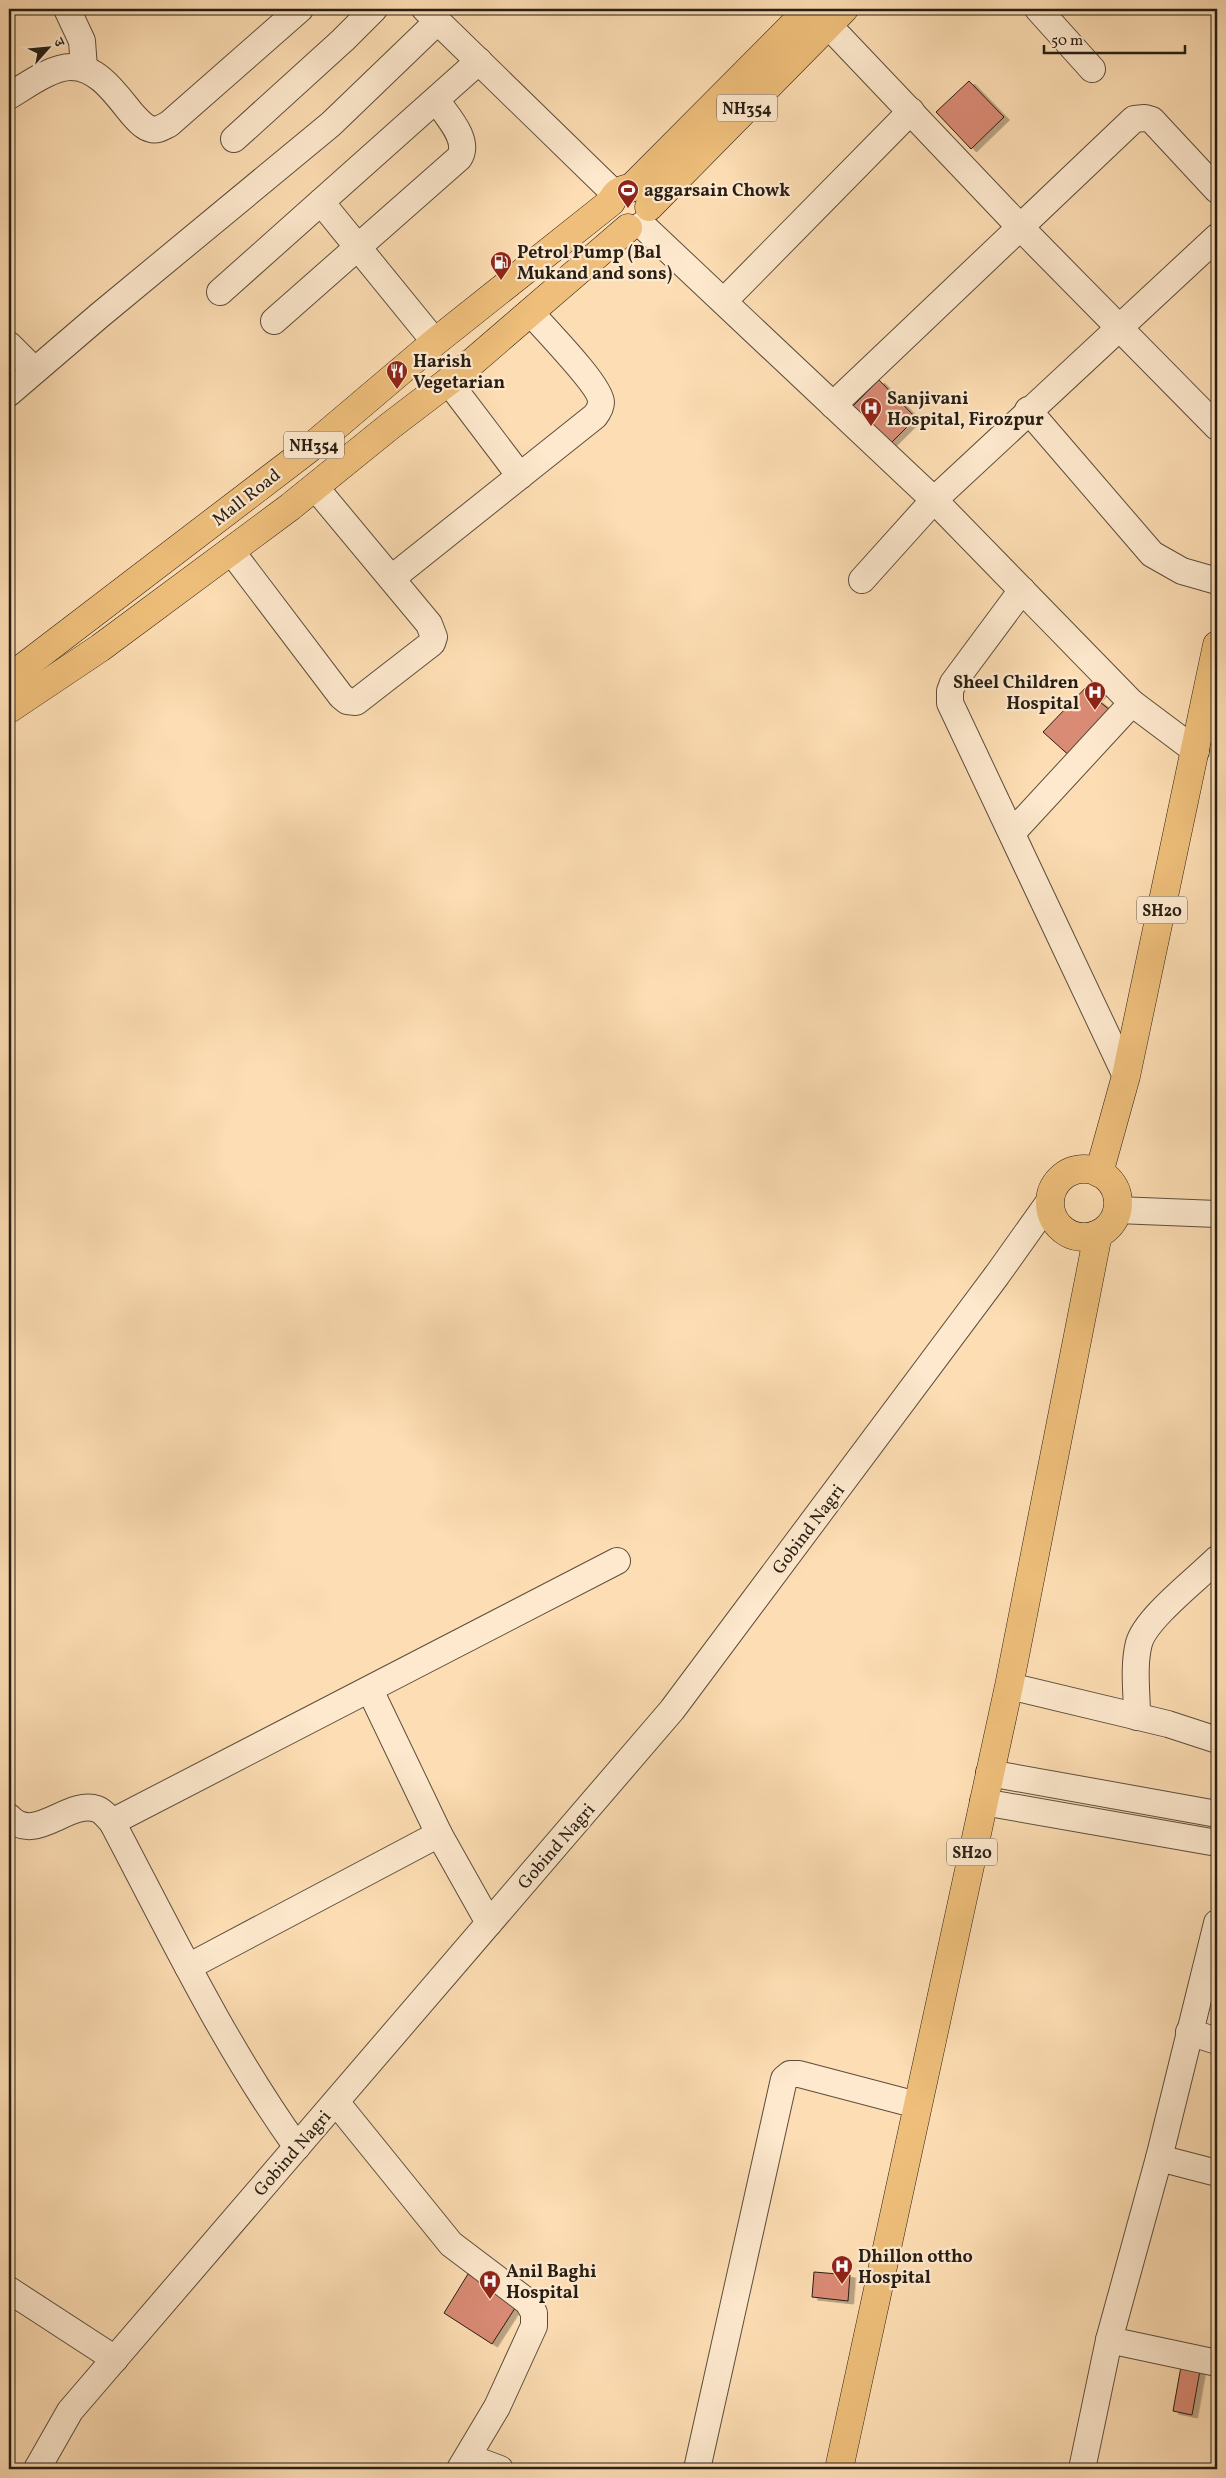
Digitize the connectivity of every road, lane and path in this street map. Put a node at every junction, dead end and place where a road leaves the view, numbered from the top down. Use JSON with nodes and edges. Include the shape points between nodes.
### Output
{"nodes":[{"id":1,"x":67,"y":9,"type":"edge"},
{"id":2,"x":300,"y":9,"type":"edge"},
{"id":3,"x":374,"y":9,"type":"edge"},
{"id":4,"x":1038,"y":9,"type":"edge"},
{"id":5,"x":827,"y":14,"type":"edge"},
{"id":6,"x":431,"y":15,"type":"edge"},
{"id":7,"x":479,"y":61,"type":"junction"},
{"id":8,"x":84,"y":68,"type":"junction"},
{"id":9,"x":1092,"y":69,"type":"dead end"},
{"id":10,"x":9,"y":96,"type":"edge"},
{"id":11,"x":436,"y":100,"type":"junction"},
{"id":12,"x":911,"y":111,"type":"junction"},
{"id":13,"x":234,"y":139,"type":"dead end"},
{"id":14,"x":1217,"y":190,"type":"edge"},
{"id":15,"x":321,"y":202,"type":"junction"},
{"id":16,"x":629,"y":207,"type":"junction"},
{"id":17,"x":1021,"y":228,"type":"junction"},
{"id":18,"x":1217,"y":237,"type":"edge"},
{"id":19,"x":358,"y":248,"type":"junction"},
{"id":20,"x":220,"y":292,"type":"dead end"},
{"id":21,"x":724,"y":301,"type":"junction"},
{"id":22,"x":530,"y":312,"type":"junction"},
{"id":23,"x":274,"y":321,"type":"dead end"},
{"id":24,"x":1119,"y":327,"type":"junction"},
{"id":25,"x":435,"y":342,"type":"junction"},
{"id":26,"x":9,"y":345,"type":"edge"},
{"id":27,"x":34,"y":370,"type":"junction"},
{"id":28,"x":448,"y":382,"type":"junction"},
{"id":29,"x":9,"y":393,"type":"edge"},
{"id":30,"x":833,"y":405,"type":"junction"},
{"id":31,"x":1028,"y":410,"type":"junction"},
{"id":32,"x":1217,"y":427,"type":"edge"},
{"id":33,"x":520,"y":476,"type":"junction"},
{"id":34,"x":315,"y":487,"type":"junction"},
{"id":35,"x":934,"y":500,"type":"junction"},
{"id":36,"x":231,"y":551,"type":"junction"},
{"id":37,"x":392,"y":578,"type":"junction"},
{"id":38,"x":862,"y":580,"type":"dead end"},
{"id":39,"x":1217,"y":581,"type":"edge"},
{"id":40,"x":1022,"y":590,"type":"junction"},
{"id":41,"x":1217,"y":645,"type":"edge"},
{"id":42,"x":9,"y":678,"type":"edge"},
{"id":43,"x":1132,"y":704,"type":"junction"},
{"id":44,"x":9,"y":708,"type":"edge"},
{"id":45,"x":1196,"y":751,"type":"junction"},
{"id":46,"x":1012,"y":833,"type":"junction"},
{"id":47,"x":1126,"y":1076,"type":"junction"},
{"id":48,"x":1099,"y":1173,"type":"junction"},
{"id":49,"x":1049,"y":1202,"type":"junction"},
{"id":50,"x":1117,"y":1210,"type":"junction"},
{"id":51,"x":1217,"y":1214,"type":"edge"},
{"id":52,"x":1098,"y":1234,"type":"junction"},
{"id":53,"x":1217,"y":1559,"type":"edge"},
{"id":54,"x":617,"y":1561,"type":"dead end"},
{"id":55,"x":1009,"y":1686,"type":"junction"},
{"id":56,"x":370,"y":1690,"type":"junction"},
{"id":57,"x":1137,"y":1717,"type":"junction"},
{"id":58,"x":1217,"y":1740,"type":"edge"},
{"id":59,"x":989,"y":1773,"type":"junction"},
{"id":60,"x":983,"y":1802,"type":"junction"},
{"id":61,"x":1217,"y":1814,"type":"edge"},
{"id":62,"x":9,"y":1818,"type":"edge"},
{"id":63,"x":112,"y":1822,"type":"junction"},
{"id":64,"x":439,"y":1834,"type":"junction"},
{"id":65,"x":1217,"y":1843,"type":"edge"},
{"id":66,"x":489,"y":1923,"type":"junction"},
{"id":67,"x":1217,"y":1923,"type":"edge"},
{"id":68,"x":188,"y":1967,"type":"junction"},
{"id":69,"x":1190,"y":2032,"type":"junction"},
{"id":70,"x":1217,"y":2041,"type":"edge"},
{"id":71,"x":336,"y":2102,"type":"junction"},
{"id":72,"x":917,"y":2105,"type":"junction"},
{"id":73,"x":297,"y":2147,"type":"junction"},
{"id":74,"x":1160,"y":2158,"type":"junction"},
{"id":75,"x":1217,"y":2173,"type":"edge"},
{"id":76,"x":9,"y":2290,"type":"edge"},
{"id":77,"x":1109,"y":2340,"type":"junction"},
{"id":78,"x":115,"y":2359,"type":"junction"},
{"id":79,"x":1217,"y":2363,"type":"edge"},
{"id":80,"x":464,"y":2463,"type":"edge"},
{"id":81,"x":37,"y":2469,"type":"edge"},
{"id":82,"x":500,"y":2469,"type":"edge"},
{"id":83,"x":697,"y":2469,"type":"edge"},
{"id":84,"x":839,"y":2469,"type":"edge"},
{"id":85,"x":1082,"y":2469,"type":"edge"}],
"edges":[{"from":1,"to":8,"type":"street","via":[[82,41]]},
{"from":2,"to":8,"type":"street","via":[[160,129],[152,130],[143,125],[96,74]]},
{"from":3,"to":13,"type":"street"},
{"from":4,"to":9,"type":"street"},
{"from":5,"to":12,"type":"street"},
{"from":5,"to":16,"type":"main road","number":"NH354"},
{"from":6,"to":7,"type":"street"},
{"from":6,"to":27,"type":"street","via":[[331,124]]},
{"from":7,"to":11,"type":"street"},
{"from":7,"to":16,"type":"street"},
{"from":8,"to":10,"type":"street","via":[[69,67],[53,72]]},
{"from":11,"to":15,"type":"street"},
{"from":11,"to":19,"type":"street","via":[[460,135],[463,153]]},
{"from":12,"to":17,"type":"street"},
{"from":12,"to":21,"type":"street"},
{"from":14,"to":17,"type":"street","via":[[1152,120],[1139,117]]},
{"from":15,"to":19,"type":"street"},
{"from":15,"to":20,"type":"street"},
{"from":16,"to":21,"type":"street"},
{"from":16,"to":22,"type":"main road"},
{"from":16,"to":25,"type":"main road","name":"Mall Road","number":"NH354"},
{"from":17,"to":24,"type":"street"},
{"from":17,"to":30,"type":"street"},
{"from":18,"to":24,"type":"street"},
{"from":19,"to":23,"type":"street"},
{"from":19,"to":25,"type":"street"},
{"from":21,"to":30,"type":"street"},
{"from":22,"to":28,"type":"main road"},
{"from":22,"to":33,"type":"street","via":[[592,383],[602,401],[595,416]]},
{"from":24,"to":31,"type":"street"},
{"from":24,"to":32,"type":"street"},
{"from":25,"to":42,"type":"main road","name":"Mall Road","number":"NH354","via":[[310,448]]},
{"from":26,"to":27,"type":"street"},
{"from":27,"to":29,"type":"street"},
{"from":28,"to":33,"type":"street"},
{"from":28,"to":34,"type":"main road"},
{"from":30,"to":35,"type":"street"},
{"from":31,"to":35,"type":"street"},
{"from":31,"to":39,"type":"street","via":[[1152,554],[1182,571]]},
{"from":33,"to":37,"type":"street"},
{"from":34,"to":36,"type":"main road"},
{"from":34,"to":37,"type":"street"},
{"from":35,"to":38,"type":"street"},
{"from":35,"to":40,"type":"street"},
{"from":36,"to":37,"type":"street","via":[[341,696],[353,702],[432,643],[434,637],[429,624]]},
{"from":36,"to":44,"type":"main road","via":[[100,648]]},
{"from":40,"to":43,"type":"street"},
{"from":40,"to":46,"type":"street","via":[[950,691],[950,703]]},
{"from":41,"to":45,"type":"main road","number":"SH20"},
{"from":43,"to":45,"type":"street"},
{"from":43,"to":46,"type":"street"},
{"from":45,"to":47,"type":"main road","number":"SH20"},
{"from":46,"to":47,"type":"street"},
{"from":47,"to":48,"type":"main road","number":"SH20"},
{"from":48,"to":49,"type":"main road","via":[[1083,1169],[1067,1173],[1058,1181]]},
{"from":48,"to":50,"type":"main road","via":[[1114,1188],[1118,1198]]},
{"from":49,"to":52,"type":"main road","via":[[1054,1219],[1065,1232],[1087,1238]]},
{"from":49,"to":66,"type":"street","name":"Gobind Nagri","via":[[998,1275],[672,1710]]},
{"from":50,"to":51,"type":"street"},
{"from":50,"to":52,"type":"main road","via":[[1108,1228]]},
{"from":52,"to":55,"type":"main road","number":"SH20"},
{"from":53,"to":57,"type":"street","via":[[1147,1627],[1139,1642]]},
{"from":54,"to":56,"type":"street"},
{"from":55,"to":57,"type":"street"},
{"from":55,"to":59,"type":"main road","number":"SH20"},
{"from":56,"to":63,"type":"street"},
{"from":56,"to":64,"type":"street"},
{"from":57,"to":58,"type":"street"},
{"from":59,"to":60,"type":"main road","number":"SH20"},
{"from":59,"to":61,"type":"street"},
{"from":60,"to":65,"type":"street"},
{"from":60,"to":72,"type":"main road","number":"SH20"},
{"from":62,"to":63,"type":"street","via":[[29,1826],[48,1823],[84,1806],[99,1809]]},
{"from":63,"to":68,"type":"street"},
{"from":64,"to":66,"type":"street"},
{"from":64,"to":68,"type":"street"},
{"from":66,"to":71,"type":"street","name":"Gobind Nagri"},
{"from":67,"to":69,"type":"street"},
{"from":68,"to":73,"type":"street","via":[[228,2042]]},
{"from":69,"to":70,"type":"street"},
{"from":69,"to":74,"type":"street"},
{"from":71,"to":73,"type":"street","name":"Gobind Nagri"},
{"from":71,"to":80,"type":"street","via":[[451,2244],[528,2302],[534,2313],[534,2326],[514,2374]]},
{"from":72,"to":83,"type":"street","via":[[799,2074],[790,2074],[784,2079]]},
{"from":72,"to":84,"type":"main road","number":"SH20"},
{"from":73,"to":78,"type":"street","name":"Gobind Nagri"},
{"from":74,"to":75,"type":"street"},
{"from":74,"to":77,"type":"street"},
{"from":76,"to":78,"type":"street"},
{"from":77,"to":79,"type":"street"},
{"from":77,"to":85,"type":"street"},
{"from":78,"to":81,"type":"street","name":"Gobind Nagri","via":[[70,2411]]},
{"from":80,"to":82,"type":"street"}]}
